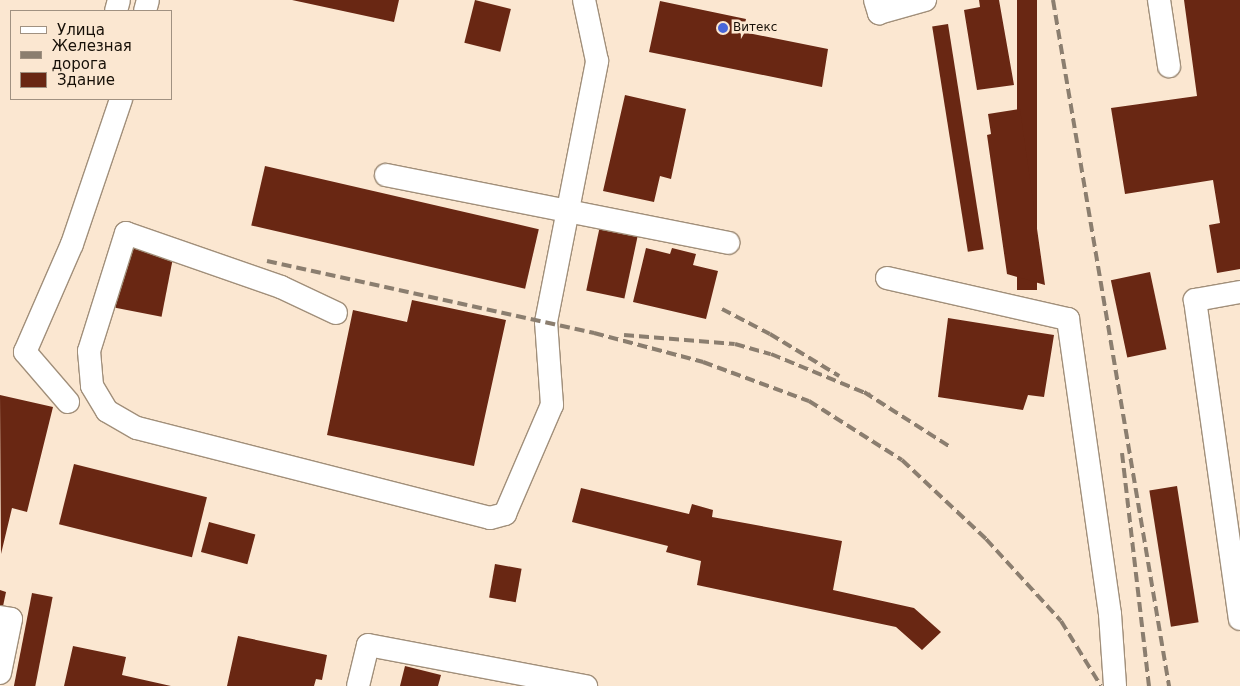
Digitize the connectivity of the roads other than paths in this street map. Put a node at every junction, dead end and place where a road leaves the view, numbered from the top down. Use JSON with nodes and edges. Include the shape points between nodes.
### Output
{"nodes":[{"id":1,"x":584,"y":0,"type":"edge"},
{"id":2,"x":875,"y":0,"type":"edge"},
{"id":3,"x":926,"y":0,"type":"edge"},
{"id":4,"x":1159,"y":0,"type":"edge"},
{"id":5,"x":1169,"y":66,"type":"dead end"},
{"id":6,"x":121,"y":100,"type":"edge"},
{"id":7,"x":386,"y":175,"type":"dead end"},
{"id":8,"x":568,"y":210,"type":"junction"},
{"id":9,"x":728,"y":243,"type":"dead end"},
{"id":10,"x":888,"y":278,"type":"dead end"},
{"id":11,"x":1240,"y":292,"type":"edge"},
{"id":12,"x":336,"y":312,"type":"dead end"},
{"id":13,"x":68,"y":402,"type":"dead end"},
{"id":14,"x":0,"y":616,"type":"edge"},
{"id":15,"x":1240,"y":619,"type":"edge"},
{"id":16,"x":0,"y":672,"type":"edge"},
{"id":17,"x":358,"y":686,"type":"edge"},
{"id":18,"x":586,"y":686,"type":"edge"},
{"id":19,"x":1115,"y":686,"type":"edge"}],
"edges":[{"from":1,"to":8,"type":"lane","via":[[597,61]]},
{"from":2,"to":3,"type":"lane","via":[[879,13]]},
{"from":4,"to":5,"type":"lane"},
{"from":6,"to":13,"type":"lane","via":[[72,244],[25,352]]},
{"from":7,"to":8,"type":"lane"},
{"from":8,"to":9,"type":"lane"},
{"from":8,"to":12,"type":"lane","via":[[546,322],[552,405],[505,514],[490,518],[137,428],[107,411],[92,386],[89,351],[126,233],[281,287]]},
{"from":10,"to":19,"type":"lane","via":[[1068,319],[1110,614]]},
{"from":11,"to":15,"type":"lane","via":[[1195,300]]},
{"from":14,"to":16,"type":"lane","via":[[11,619]]},
{"from":17,"to":18,"type":"lane","via":[[368,645]]}]}
